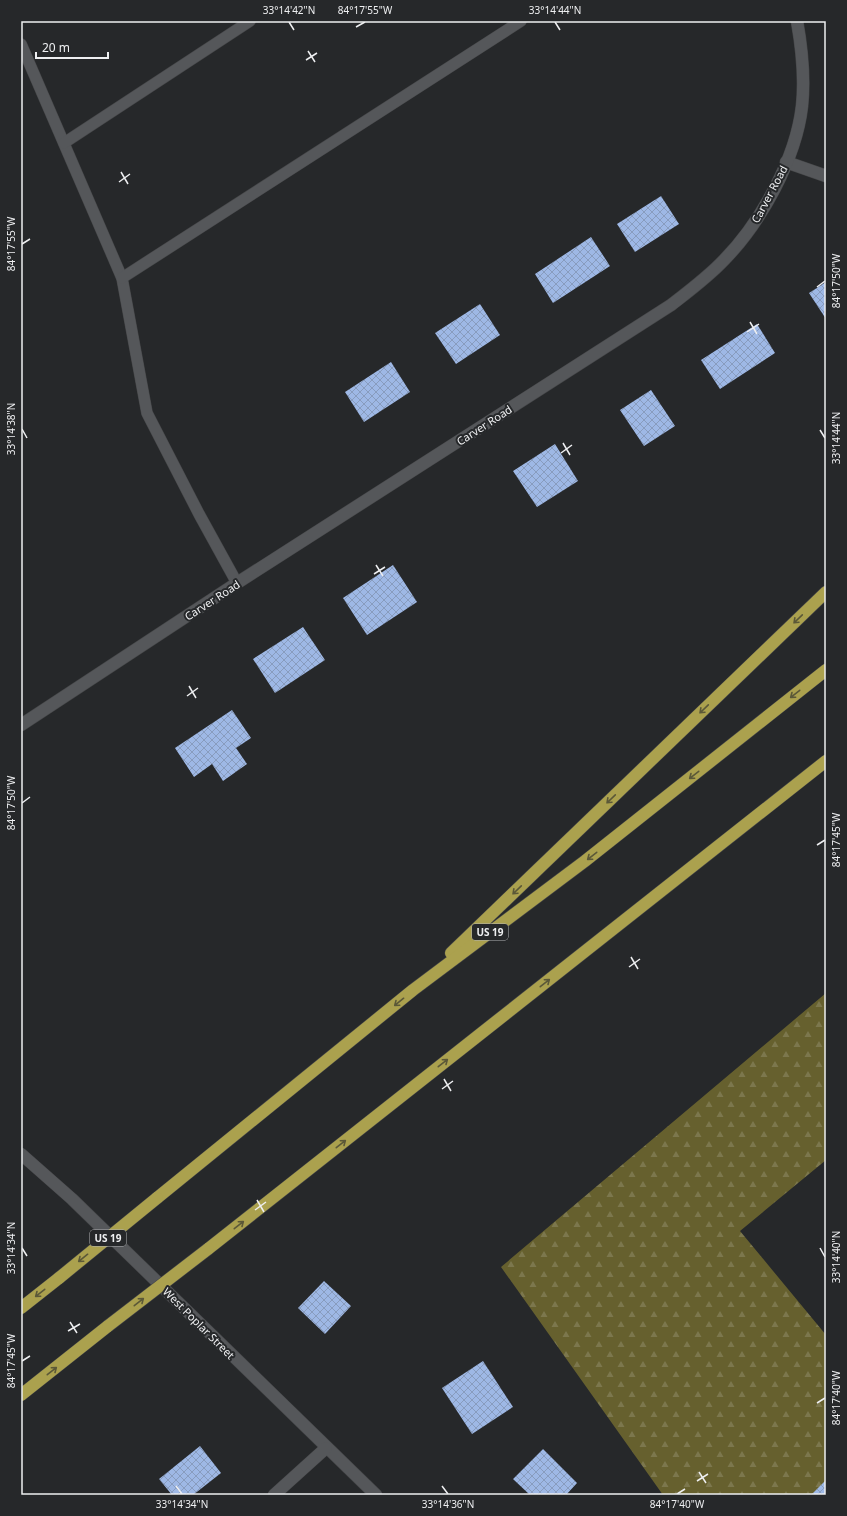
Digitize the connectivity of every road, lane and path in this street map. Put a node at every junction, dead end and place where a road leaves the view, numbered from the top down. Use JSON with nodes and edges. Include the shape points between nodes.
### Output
{"nodes":[{"id":1,"x":250,"y":21,"type":"edge"},
{"id":2,"x":521,"y":21,"type":"edge"},
{"id":3,"x":797,"y":21,"type":"edge"},
{"id":4,"x":21,"y":44,"type":"edge"},
{"id":5,"x":64,"y":144,"type":"junction"},
{"id":6,"x":786,"y":162,"type":"junction"},
{"id":7,"x":826,"y":176,"type":"edge"},
{"id":8,"x":122,"y":278,"type":"junction"},
{"id":9,"x":237,"y":583,"type":"junction"},
{"id":10,"x":826,"y":592,"type":"edge"},
{"id":11,"x":826,"y":670,"type":"edge"},
{"id":12,"x":21,"y":725,"type":"edge"},
{"id":13,"x":826,"y":761,"type":"edge"},
{"id":14,"x":826,"y":772,"type":"edge"},
{"id":15,"x":782,"y":795,"type":"junction"},
{"id":16,"x":413,"y":990,"type":"junction"},
{"id":17,"x":21,"y":1154,"type":"edge"},
{"id":18,"x":21,"y":1308,"type":"edge"},
{"id":19,"x":21,"y":1395,"type":"edge"},
{"id":20,"x":326,"y":1448,"type":"junction"},
{"id":21,"x":274,"y":1495,"type":"edge"},
{"id":22,"x":376,"y":1495,"type":"edge"}],
"edges":[{"from":1,"to":5,"type":"lane"},
{"from":2,"to":8,"type":"lane"},
{"from":3,"to":6,"type":"street","name":"Carver Road","via":[[803,69],[802,106]]},
{"from":4,"to":5,"type":"lane"},
{"from":5,"to":8,"type":"lane"},
{"from":6,"to":7,"type":"street"},
{"from":6,"to":9,"type":"street","name":"Carver Road","via":[[768,202],[748,233],[724,261],[671,305]]},
{"from":8,"to":9,"type":"lane","via":[[147,413]]},
{"from":9,"to":12,"type":"street","name":"Carver Road"},
{"from":10,"to":16,"type":"highway","one_way":true},
{"from":11,"to":16,"type":"highway","number":"US 19","one_way":true,"via":[[585,861]]},
{"from":13,"to":15,"type":"highway"},
{"from":14,"to":15,"type":"highway"},
{"from":19,"to":15,"type":"highway","one_way":true,"bridge":true},
{"from":16,"to":18,"type":"highway","number":"US 19","one_way":true,"bridge":true},
{"from":17,"to":20,"type":"street","name":"West Poplar Street","via":[[72,1199]]},
{"from":20,"to":21,"type":"street"},
{"from":20,"to":22,"type":"street","name":"West Poplar Street"}]}
